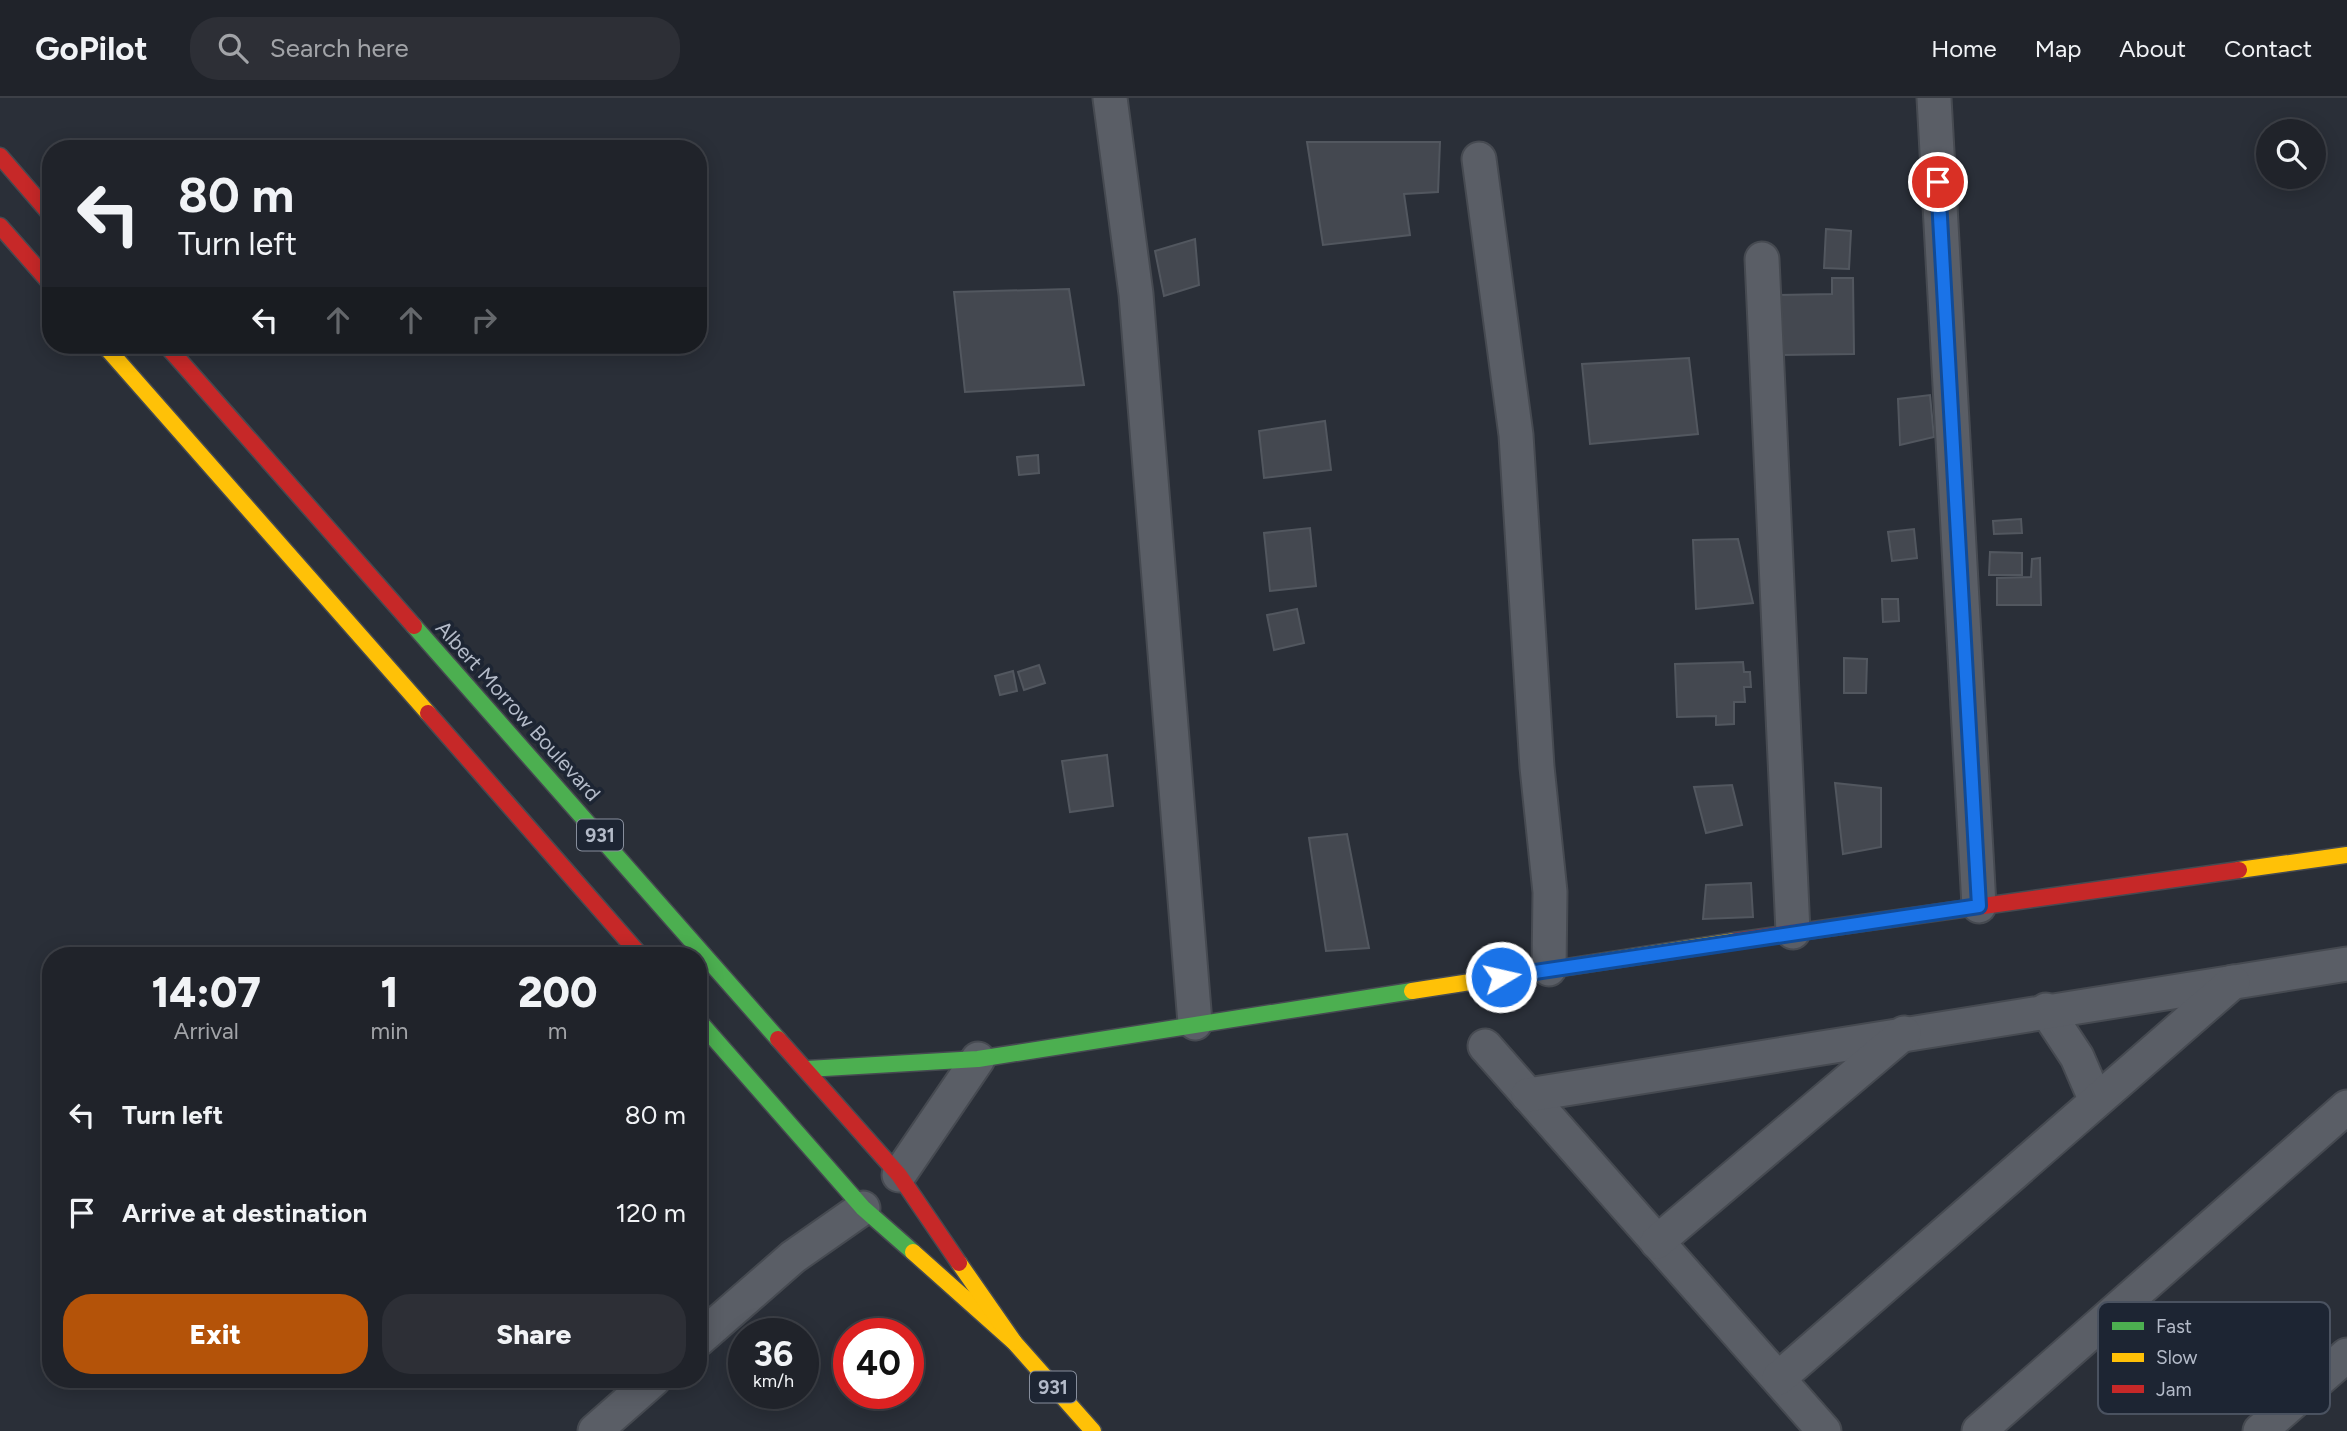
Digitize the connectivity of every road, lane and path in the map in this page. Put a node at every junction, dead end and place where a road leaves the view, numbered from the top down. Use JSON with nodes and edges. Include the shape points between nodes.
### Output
{"nodes":[{"id":1,"x":1110,"y":98,"type":"edge"},
{"id":2,"x":1934,"y":98,"type":"edge"},
{"id":3,"x":0,"y":156,"type":"edge"},
{"id":4,"x":1479,"y":159,"type":"dead end"},
{"id":5,"x":42,"y":205,"type":"edge"},
{"id":6,"x":0,"y":226,"type":"edge"},
{"id":7,"x":1762,"y":259,"type":"dead end"},
{"id":8,"x":42,"y":274,"type":"edge"},
{"id":9,"x":112,"y":354,"type":"edge"},
{"id":10,"x":174,"y":354,"type":"edge"},
{"id":11,"x":2347,"y":855,"type":"edge"},
{"id":12,"x":1979,"y":906,"type":"junction"},
{"id":13,"x":1793,"y":932,"type":"junction"},
{"id":14,"x":633,"y":947,"type":"edge"},
{"id":15,"x":699,"y":947,"type":"edge"},
{"id":16,"x":707,"y":956,"type":"edge"},
{"id":17,"x":2347,"y":964,"type":"edge"},
{"id":18,"x":1549,"y":969,"type":"junction"},
{"id":19,"x":2233,"y":982,"type":"junction"},
{"id":20,"x":2046,"y":1010,"type":"junction"},
{"id":21,"x":1195,"y":1023,"type":"junction"},
{"id":22,"x":707,"y":1030,"type":"edge"},
{"id":23,"x":1904,"y":1033,"type":"junction"},
{"id":24,"x":1485,"y":1046,"type":"dead end"},
{"id":25,"x":978,"y":1059,"type":"junction"},
{"id":26,"x":807,"y":1069,"type":"junction"},
{"id":27,"x":1528,"y":1095,"type":"junction"},
{"id":28,"x":2096,"y":1101,"type":"junction"},
{"id":29,"x":2347,"y":1107,"type":"edge"},
{"id":30,"x":899,"y":1175,"type":"junction"},
{"id":31,"x":863,"y":1208,"type":"junction"},
{"id":32,"x":1657,"y":1242,"type":"junction"},
{"id":33,"x":2126,"y":1302,"type":"edge"},
{"id":34,"x":2098,"y":1326,"type":"edge"},
{"id":35,"x":707,"y":1332,"type":"edge"},
{"id":36,"x":1014,"y":1342,"type":"junction"},
{"id":37,"x":2347,"y":1355,"type":"edge"},
{"id":38,"x":2330,"y":1370,"type":"edge"},
{"id":39,"x":1779,"y":1378,"type":"junction"},
{"id":40,"x":644,"y":1388,"type":"edge"},
{"id":41,"x":2279,"y":1414,"type":"edge"},
{"id":42,"x":595,"y":1431,"type":"edge"},
{"id":43,"x":1093,"y":1431,"type":"edge"},
{"id":44,"x":1824,"y":1431,"type":"edge"},
{"id":45,"x":1979,"y":1431,"type":"edge"},
{"id":46,"x":2260,"y":1431,"type":"edge"}],
"edges":[{"from":1,"to":21,"type":"street","via":[[1136,294]]},
{"from":2,"to":12,"type":"street"},
{"from":3,"to":5,"type":"main road"},
{"from":4,"to":18,"type":"street","via":[[1517,435],[1537,767],[1550,892]]},
{"from":6,"to":8,"type":"main road"},
{"from":7,"to":13,"type":"street"},
{"from":9,"to":14,"type":"main road","number":"931"},
{"from":10,"to":15,"type":"main road","name":"Albert Morrow Boulevard","number":"931"},
{"from":11,"to":12,"type":"main road"},
{"from":12,"to":13,"type":"main road"},
{"from":13,"to":18,"type":"main road"},
{"from":16,"to":26,"type":"main road","name":"Albert Morrow Boulevard","number":"931"},
{"from":17,"to":19,"type":"street"},
{"from":18,"to":21,"type":"main road"},
{"from":19,"to":20,"type":"street"},
{"from":19,"to":28,"type":"street"},
{"from":20,"to":23,"type":"street"},
{"from":20,"to":28,"type":"street","via":[[2077,1057]]},
{"from":21,"to":25,"type":"main road"},
{"from":22,"to":31,"type":"main road","name":"Albert Morrow Boulevard","number":"931"},
{"from":23,"to":27,"type":"street"},
{"from":23,"to":32,"type":"street"},
{"from":24,"to":27,"type":"street"},
{"from":25,"to":26,"type":"main road"},
{"from":25,"to":30,"type":"street"},
{"from":26,"to":30,"type":"main road","name":"Albert Morrow Boulevard","number":"931"},
{"from":27,"to":32,"type":"street"},
{"from":28,"to":39,"type":"street"},
{"from":29,"to":33,"type":"street"},
{"from":30,"to":36,"type":"main road","name":"Albert Morrow Boulevard","number":"931"},
{"from":31,"to":35,"type":"street","via":[[793,1257]]},
{"from":31,"to":36,"type":"main road","name":"Albert Morrow Boulevard","number":"931"},
{"from":32,"to":39,"type":"street"},
{"from":34,"to":45,"type":"street"},
{"from":36,"to":43,"type":"main road","name":"Albert Morrow Boulevard","number":"931"},
{"from":37,"to":38,"type":"street"},
{"from":39,"to":44,"type":"street"},
{"from":40,"to":42,"type":"street"},
{"from":41,"to":46,"type":"street"}]}
